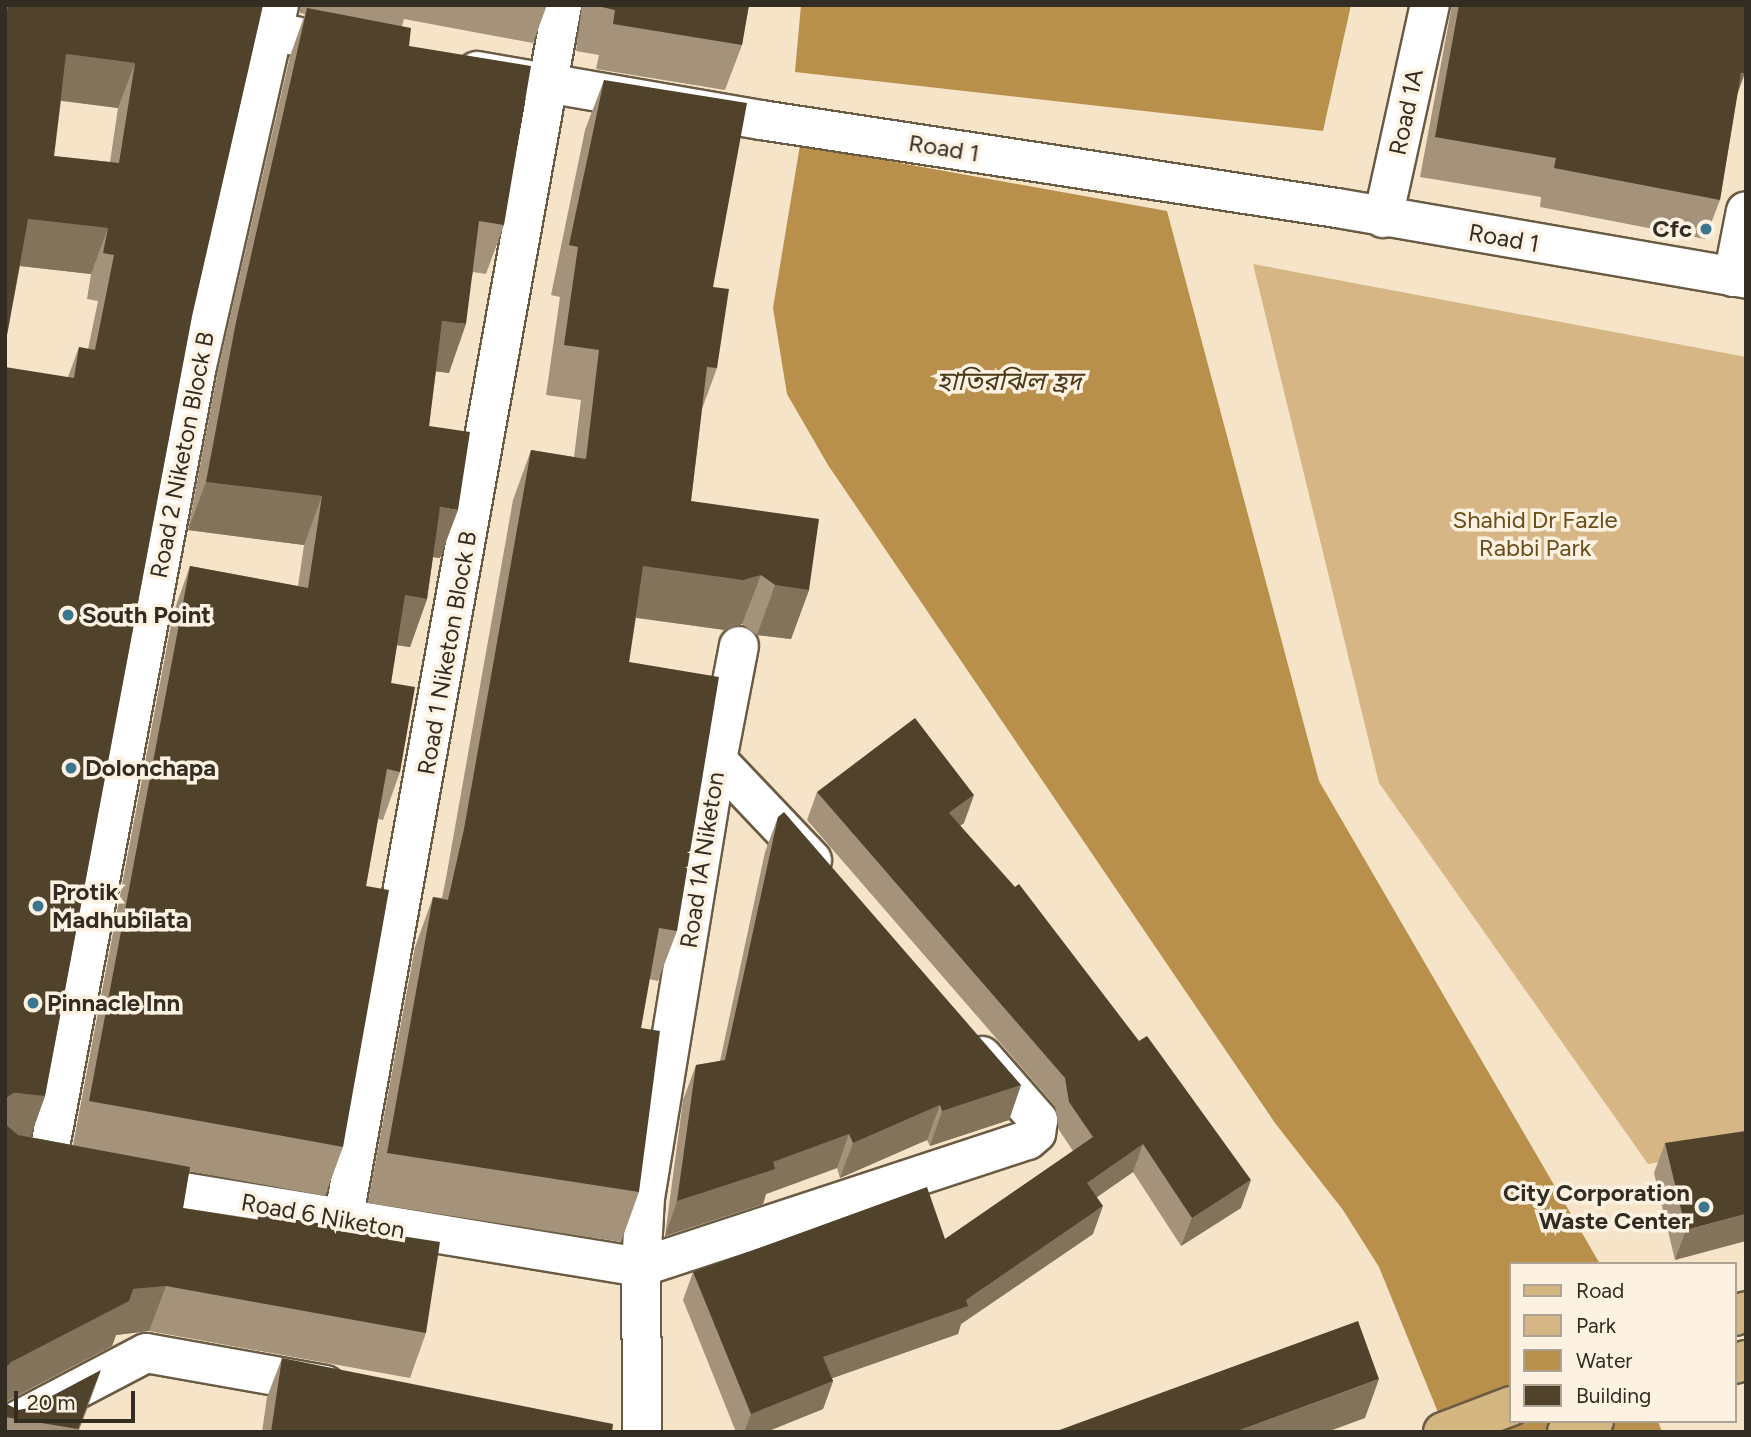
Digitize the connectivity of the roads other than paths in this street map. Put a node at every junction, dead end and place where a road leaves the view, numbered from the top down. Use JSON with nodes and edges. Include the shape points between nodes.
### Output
{"nodes":[{"id":1,"x":144,"y":5,"type":"edge"},
{"id":2,"x":562,"y":5,"type":"edge"},
{"id":3,"x":1430,"y":5,"type":"edge"},
{"id":4,"x":277,"y":19,"type":"edge"},
{"id":5,"x":380,"y":53,"type":"edge"},
{"id":6,"x":445,"y":65,"type":"edge"},
{"id":7,"x":550,"y":85,"type":"junction"},
{"id":8,"x":1746,"y":211,"type":"edge"},
{"id":9,"x":1383,"y":218,"type":"junction"},
{"id":10,"x":1739,"y":278,"type":"edge"},
{"id":11,"x":739,"y":646,"type":"dead end"},
{"id":12,"x":717,"y":760,"type":"junction"},
{"id":13,"x":834,"y":885,"type":"edge"},
{"id":14,"x":958,"y":1028,"type":"edge"},
{"id":15,"x":5,"y":1159,"type":"edge"},
{"id":16,"x":46,"y":1168,"type":"junction"},
{"id":17,"x":343,"y":1221,"type":"junction"},
{"id":18,"x":641,"y":1267,"type":"junction"},
{"id":19,"x":365,"y":1392,"type":"edge"},
{"id":20,"x":1510,"y":1406,"type":"edge"},
{"id":21,"x":1589,"y":1423,"type":"edge"},
{"id":22,"x":5,"y":1427,"type":"edge"},
{"id":23,"x":642,"y":1432,"type":"edge"},
{"id":24,"x":1443,"y":1432,"type":"edge"},
{"id":25,"x":1567,"y":1432,"type":"edge"}],
"edges":[{"from":1,"to":4,"type":"street"},
{"from":2,"to":7,"type":"street","name":"Road 1 Niketon Block B"},
{"from":3,"to":9,"type":"street","name":"Road 1A"},
{"from":4,"to":5,"type":"street"},
{"from":4,"to":16,"type":"street","name":"Road 2 Niketon Block B","via":[[197,366]]},
{"from":6,"to":7,"type":"street","name":"Road 1"},
{"from":7,"to":9,"type":"street","name":"Road 1"},
{"from":7,"to":17,"type":"street","name":"Road 1 Niketon Block B"},
{"from":8,"to":10,"type":"street"},
{"from":9,"to":10,"type":"street","name":"Road 1"},
{"from":11,"to":12,"type":"street"},
{"from":12,"to":13,"type":"street","name":"Road 1A Niketon"},
{"from":12,"to":18,"type":"street","name":"Road 1A Niketon","via":[[645,1198]]},
{"from":14,"to":18,"type":"street","via":[[1038,1120],[1036,1133],[1028,1140]]},
{"from":15,"to":16,"type":"street","name":"Road 6 Niketon"},
{"from":16,"to":17,"type":"street","name":"Road 6 Niketon"},
{"from":17,"to":18,"type":"street","name":"Road 6 Niketon"},
{"from":18,"to":23,"type":"street","name":"Road 1A Niketon"},
{"from":19,"to":22,"type":"street","via":[[146,1353]]},
{"from":20,"to":24,"type":"main road"},
{"from":21,"to":25,"type":"main road"}]}
